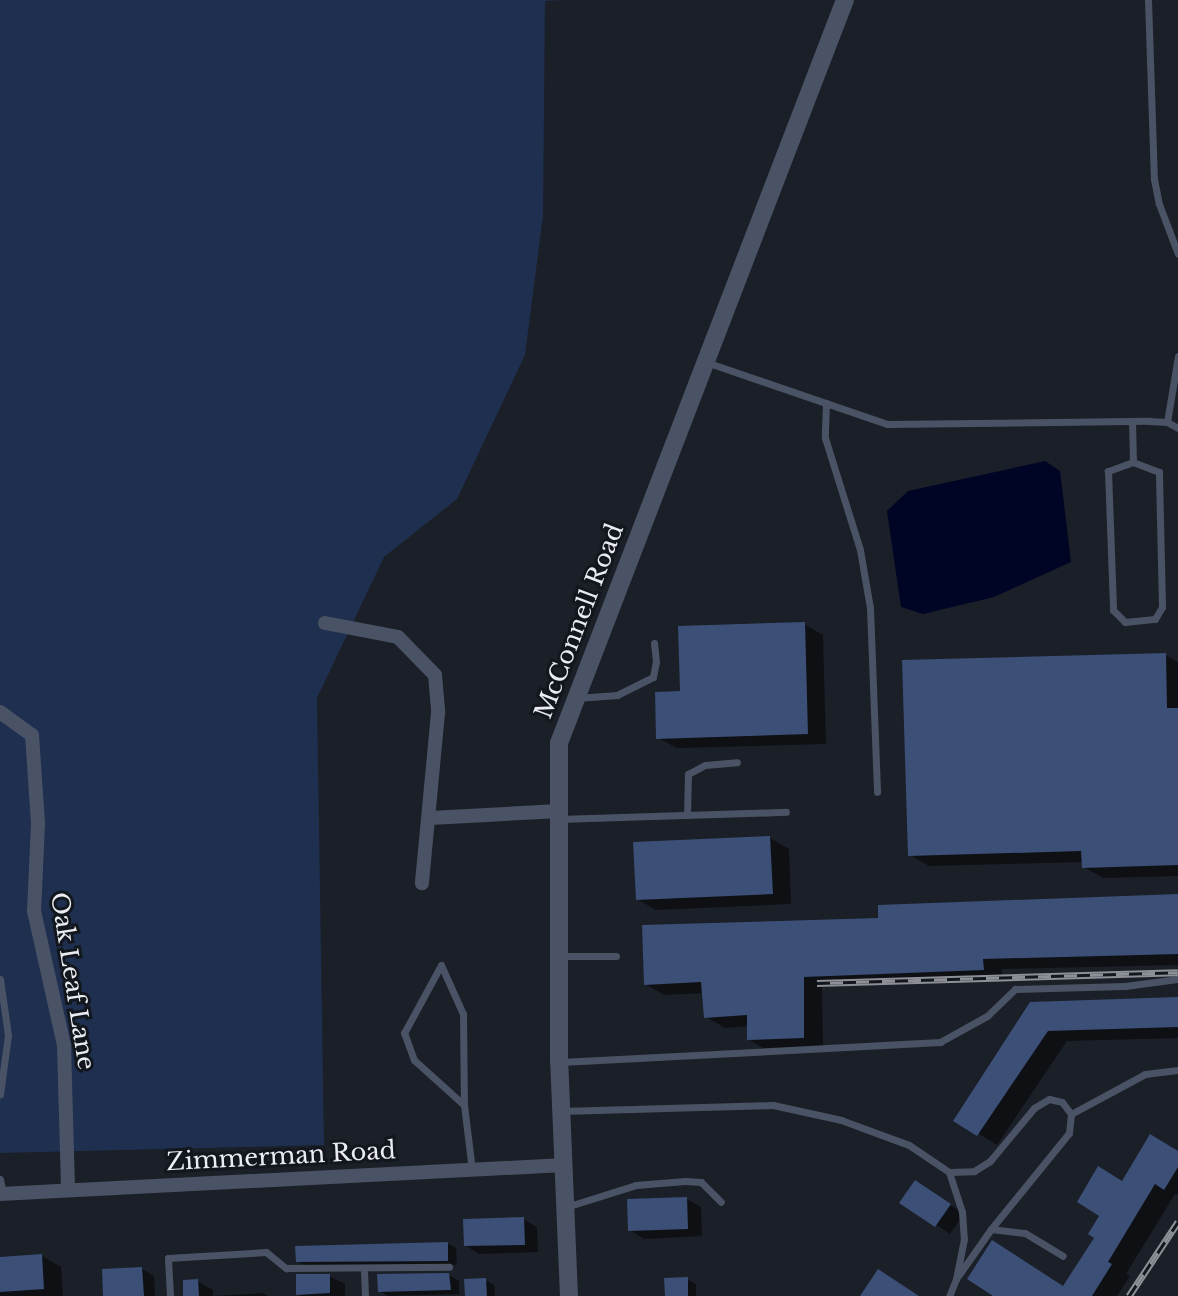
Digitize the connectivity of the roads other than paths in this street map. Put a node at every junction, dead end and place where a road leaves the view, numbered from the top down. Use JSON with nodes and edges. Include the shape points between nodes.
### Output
{"nodes":[{"id":1,"x":845,"y":0,"type":"edge"},
{"id":2,"x":1148,"y":0,"type":"edge"},
{"id":3,"x":1178,"y":254,"type":"edge"},
{"id":4,"x":1178,"y":356,"type":"edge"},
{"id":5,"x":705,"y":362,"type":"junction"},
{"id":6,"x":826,"y":403,"type":"junction"},
{"id":7,"x":1132,"y":421,"type":"junction"},
{"id":8,"x":1167,"y":422,"type":"junction"},
{"id":9,"x":1178,"y":428,"type":"edge"},
{"id":10,"x":1133,"y":462,"type":"junction"},
{"id":11,"x":325,"y":623,"type":"dead end"},
{"id":12,"x":654,"y":643,"type":"dead end"},
{"id":13,"x":576,"y":698,"type":"junction"},
{"id":14,"x":0,"y":712,"type":"edge"},
{"id":15,"x":737,"y":762,"type":"dead end"},
{"id":16,"x":877,"y":792,"type":"dead end"},
{"id":17,"x":786,"y":812,"type":"dead end"},
{"id":18,"x":558,"y":815,"type":"junction"},
{"id":19,"x":687,"y":815,"type":"junction"},
{"id":20,"x":430,"y":818,"type":"junction"},
{"id":21,"x":422,"y":883,"type":"dead end"},
{"id":22,"x":560,"y":956,"type":"junction"},
{"id":23,"x":616,"y":956,"type":"dead end"},
{"id":24,"x":0,"y":979,"type":"edge"},
{"id":25,"x":1178,"y":979,"type":"edge"},
{"id":26,"x":559,"y":1062,"type":"junction"},
{"id":27,"x":1178,"y":1070,"type":"edge"},
{"id":28,"x":0,"y":1094,"type":"edge"},
{"id":29,"x":464,"y":1105,"type":"junction"},
{"id":30,"x":561,"y":1111,"type":"junction"},
{"id":31,"x":1071,"y":1114,"type":"junction"},
{"id":32,"x":564,"y":1165,"type":"junction"},
{"id":33,"x":472,"y":1170,"type":"junction"},
{"id":34,"x":949,"y":1172,"type":"junction"},
{"id":35,"x":0,"y":1179,"type":"edge"},
{"id":36,"x":68,"y":1190,"type":"junction"},
{"id":37,"x":2,"y":1194,"type":"edge"},
{"id":38,"x":721,"y":1202,"type":"dead end"},
{"id":39,"x":565,"y":1207,"type":"junction"},
{"id":40,"x":991,"y":1229,"type":"junction"},
{"id":41,"x":1063,"y":1256,"type":"dead end"},
{"id":42,"x":449,"y":1267,"type":"dead end"},
{"id":43,"x":364,"y":1269,"type":"junction"},
{"id":44,"x":956,"y":1279,"type":"junction"},
{"id":45,"x":170,"y":1296,"type":"edge"},
{"id":46,"x":365,"y":1296,"type":"edge"},
{"id":47,"x":569,"y":1296,"type":"edge"},
{"id":48,"x":949,"y":1296,"type":"edge"}],
"edges":[{"from":1,"to":5,"type":"street","name":"McConnell Road"},
{"from":2,"to":3,"type":"lane","via":[[1154,179]]},
{"from":4,"to":8,"type":"lane"},
{"from":5,"to":6,"type":"lane"},
{"from":5,"to":13,"type":"street","name":"McConnell Road"},
{"from":6,"to":7,"type":"lane","via":[[887,424]]},
{"from":6,"to":16,"type":"lane","via":[[825,438],[860,550],[870,608]]},
{"from":7,"to":8,"type":"lane"},
{"from":7,"to":10,"type":"lane"},
{"from":8,"to":9,"type":"lane"},
{"from":10,"to":10,"type":"lane","via":[[1108,471],[1113,610],[1125,622],[1155,619],[1162,607],[1159,472]]},
{"from":11,"to":20,"type":"street","via":[[398,637],[435,675],[438,713]]},
{"from":12,"to":13,"type":"lane","via":[[653,677],[617,695]]},
{"from":13,"to":18,"type":"street","name":"McConnell Road","via":[[559,743]]},
{"from":14,"to":36,"type":"street","name":"Oak Leaf Lane","via":[[32,735],[38,824],[34,911],[64,1045]]},
{"from":15,"to":19,"type":"lane","via":[[705,765],[688,774]]},
{"from":17,"to":19,"type":"lane"},
{"from":18,"to":19,"type":"lane"},
{"from":18,"to":20,"type":"street"},
{"from":18,"to":22,"type":"street","name":"McConnell Road"},
{"from":20,"to":21,"type":"street"},
{"from":22,"to":23,"type":"lane"},
{"from":22,"to":26,"type":"street","name":"McConnell Road"},
{"from":24,"to":28,"type":"lane","via":[[8,1035]]},
{"from":25,"to":26,"type":"lane","via":[[1125,986],[1015,989],[987,1016],[940,1042]]},
{"from":26,"to":30,"type":"street","name":"McConnell Road"},
{"from":27,"to":31,"type":"lane","via":[[1145,1074]]},
{"from":29,"to":29,"type":"lane","via":[[463,1014],[441,965],[404,1033],[414,1060]]},
{"from":29,"to":33,"type":"lane"},
{"from":30,"to":32,"type":"street","name":"McConnell Road"},
{"from":30,"to":34,"type":"lane","via":[[773,1105],[841,1120],[909,1145]]},
{"from":31,"to":34,"type":"lane","via":[[1062,1102],[1049,1099],[1034,1108],[990,1161],[974,1171]]},
{"from":31,"to":40,"type":"lane","via":[[1069,1133]]},
{"from":32,"to":33,"type":"street","name":"Zimmerman Road"},
{"from":32,"to":39,"type":"street","name":"McConnell Road"},
{"from":33,"to":36,"type":"street","name":"Zimmerman Road"},
{"from":34,"to":44,"type":"lane","via":[[962,1212],[964,1239]]},
{"from":35,"to":37,"type":"lane"},
{"from":36,"to":37,"type":"street","name":"Zimmerman Road"},
{"from":38,"to":39,"type":"lane","via":[[701,1182],[685,1181],[636,1185]]},
{"from":39,"to":47,"type":"street","name":"McConnell Road"},
{"from":40,"to":41,"type":"lane","via":[[1025,1233]]},
{"from":40,"to":44,"type":"lane"},
{"from":42,"to":43,"type":"lane"},
{"from":43,"to":45,"type":"lane","via":[[286,1268],[266,1252],[168,1258]]},
{"from":43,"to":46,"type":"lane"},
{"from":44,"to":48,"type":"lane"}]}
